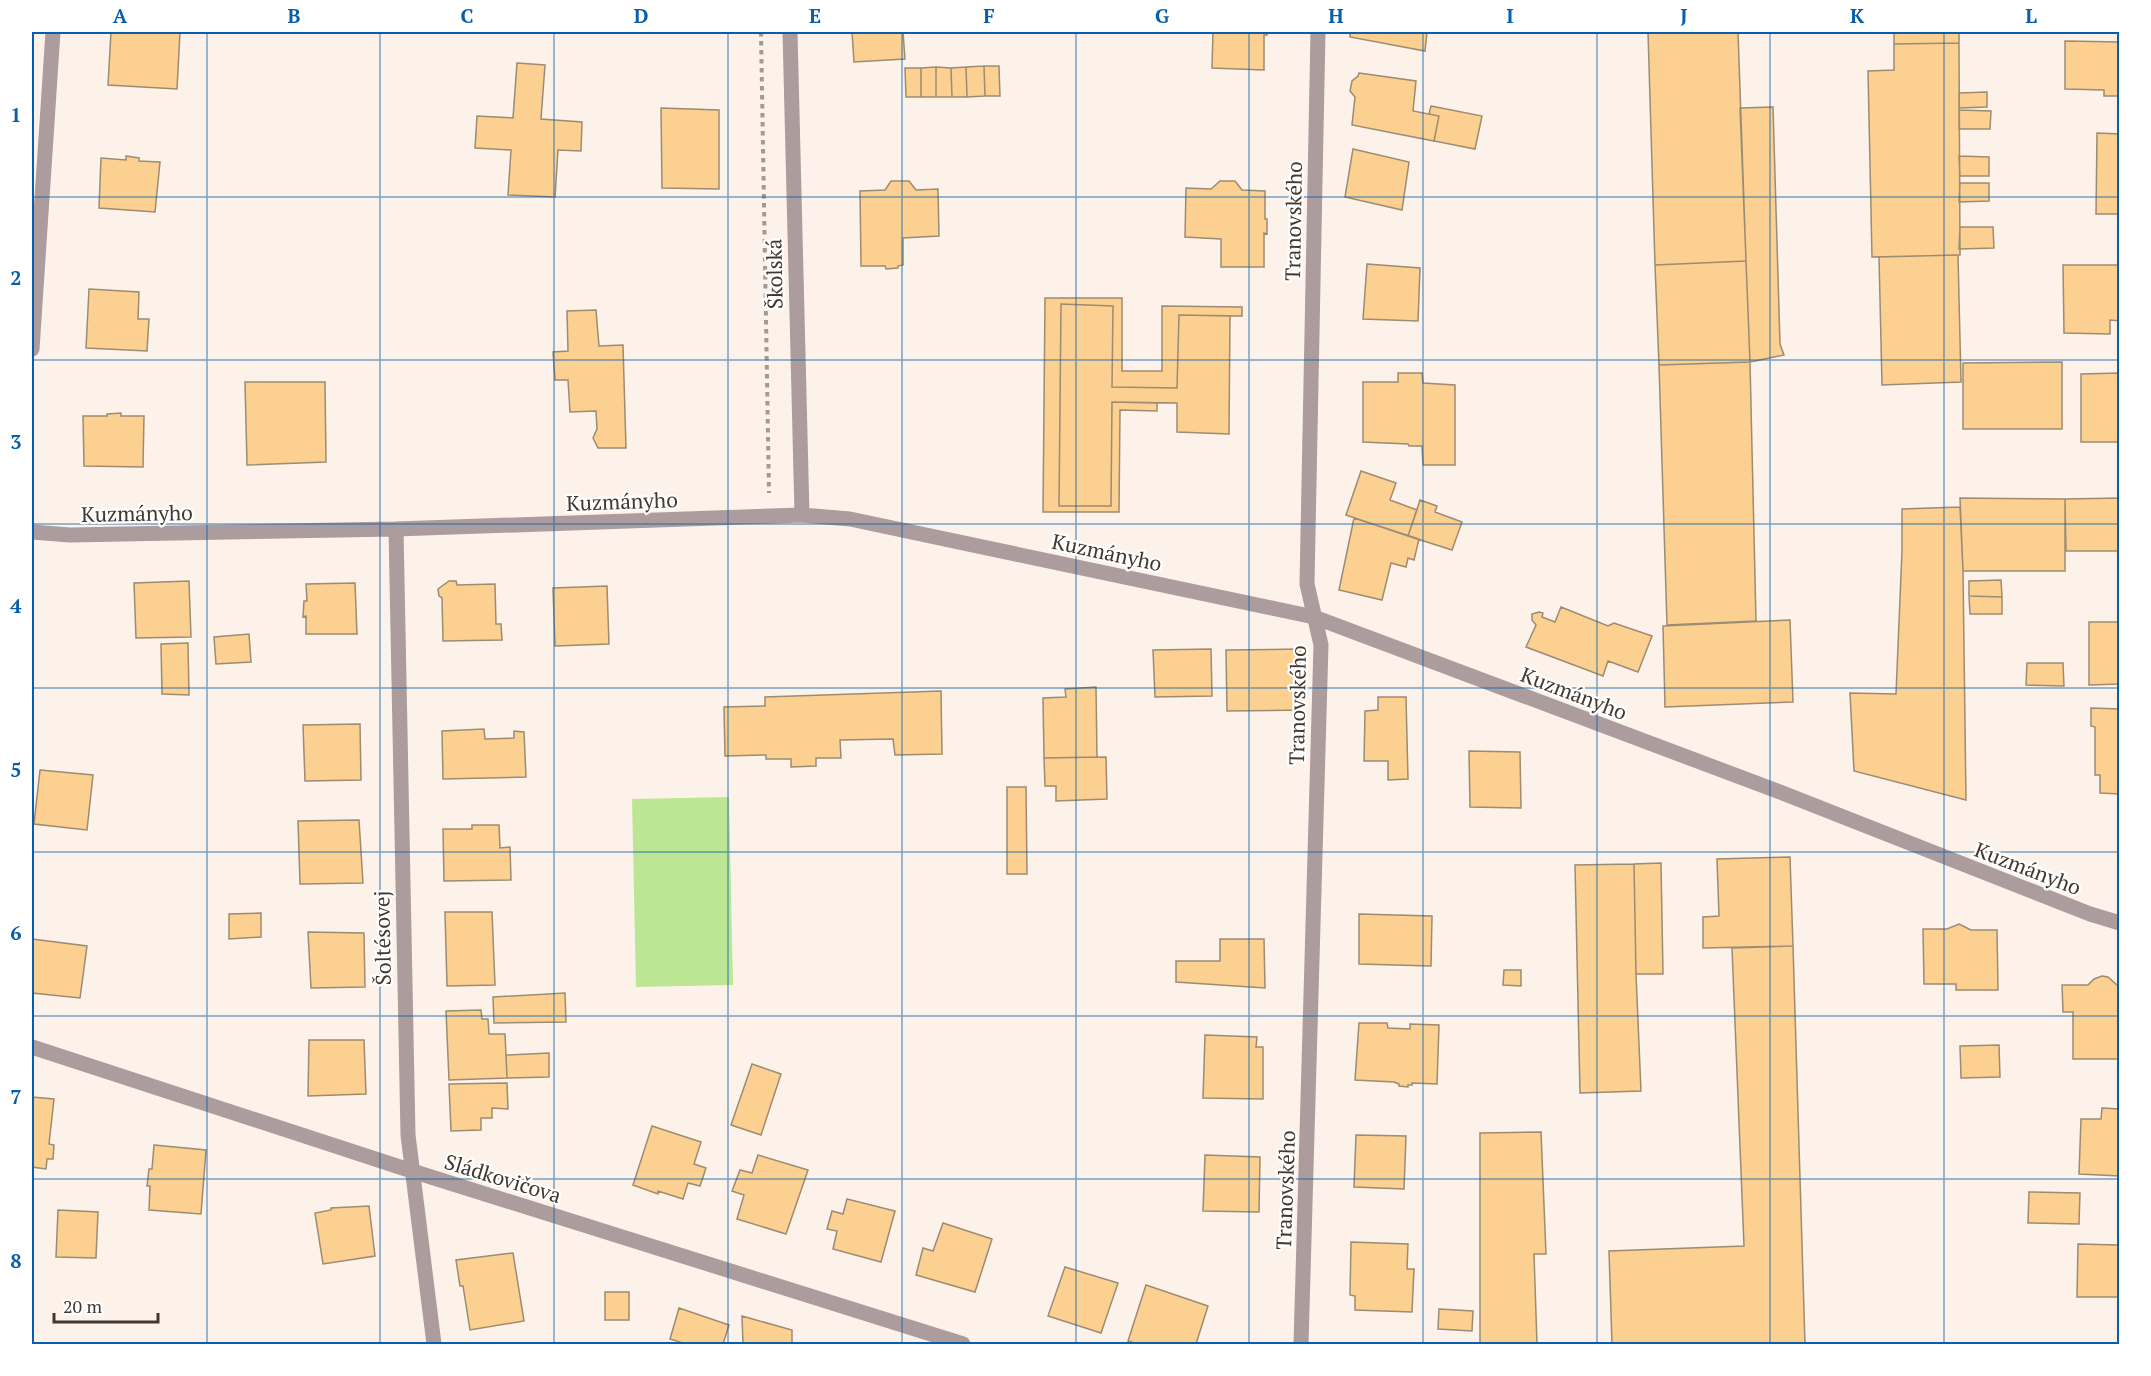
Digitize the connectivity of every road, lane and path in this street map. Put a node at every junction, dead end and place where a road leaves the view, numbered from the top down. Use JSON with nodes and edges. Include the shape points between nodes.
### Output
{"nodes":[{"id":1,"x":53,"y":32,"type":"edge"},
{"id":2,"x":760,"y":32,"type":"edge"},
{"id":3,"x":790,"y":32,"type":"edge"},
{"id":4,"x":1318,"y":32,"type":"edge"},
{"id":5,"x":32,"y":349,"type":"edge"},
{"id":6,"x":769,"y":494,"type":"dead end"},
{"id":7,"x":802,"y":514,"type":"junction"},
{"id":8,"x":396,"y":529,"type":"junction"},
{"id":9,"x":32,"y":531,"type":"edge"},
{"id":10,"x":1314,"y":617,"type":"junction"},
{"id":11,"x":2120,"y":923,"type":"edge"},
{"id":12,"x":32,"y":1047,"type":"edge"},
{"id":13,"x":412,"y":1171,"type":"junction"},
{"id":14,"x":434,"y":1344,"type":"edge"},
{"id":15,"x":963,"y":1344,"type":"edge"},
{"id":16,"x":1301,"y":1344,"type":"edge"}],
"edges":[{"from":1,"to":5,"type":"street"},
{"from":2,"to":6,"type":"path"},
{"from":3,"to":7,"type":"street","name":"Školská"},
{"from":4,"to":10,"type":"street","name":"Tranovského","via":[[1306,584]]},
{"from":7,"to":8,"type":"street","name":"Kuzmányho"},
{"from":7,"to":10,"type":"street","name":"Kuzmányho","via":[[850,519]]},
{"from":8,"to":9,"type":"street","name":"Kuzmányho","via":[[70,535]]},
{"from":8,"to":13,"type":"street","name":"Šoltésovej","via":[[408,1135]]},
{"from":10,"to":11,"type":"street","name":"Kuzmányho"},
{"from":10,"to":16,"type":"street","name":"Tranovského","via":[[1321,645]]},
{"from":12,"to":13,"type":"street","name":"Sládkovičova"},
{"from":13,"to":14,"type":"street","name":"Šoltésovej"},
{"from":13,"to":15,"type":"street","name":"Sládkovičova"}]}
